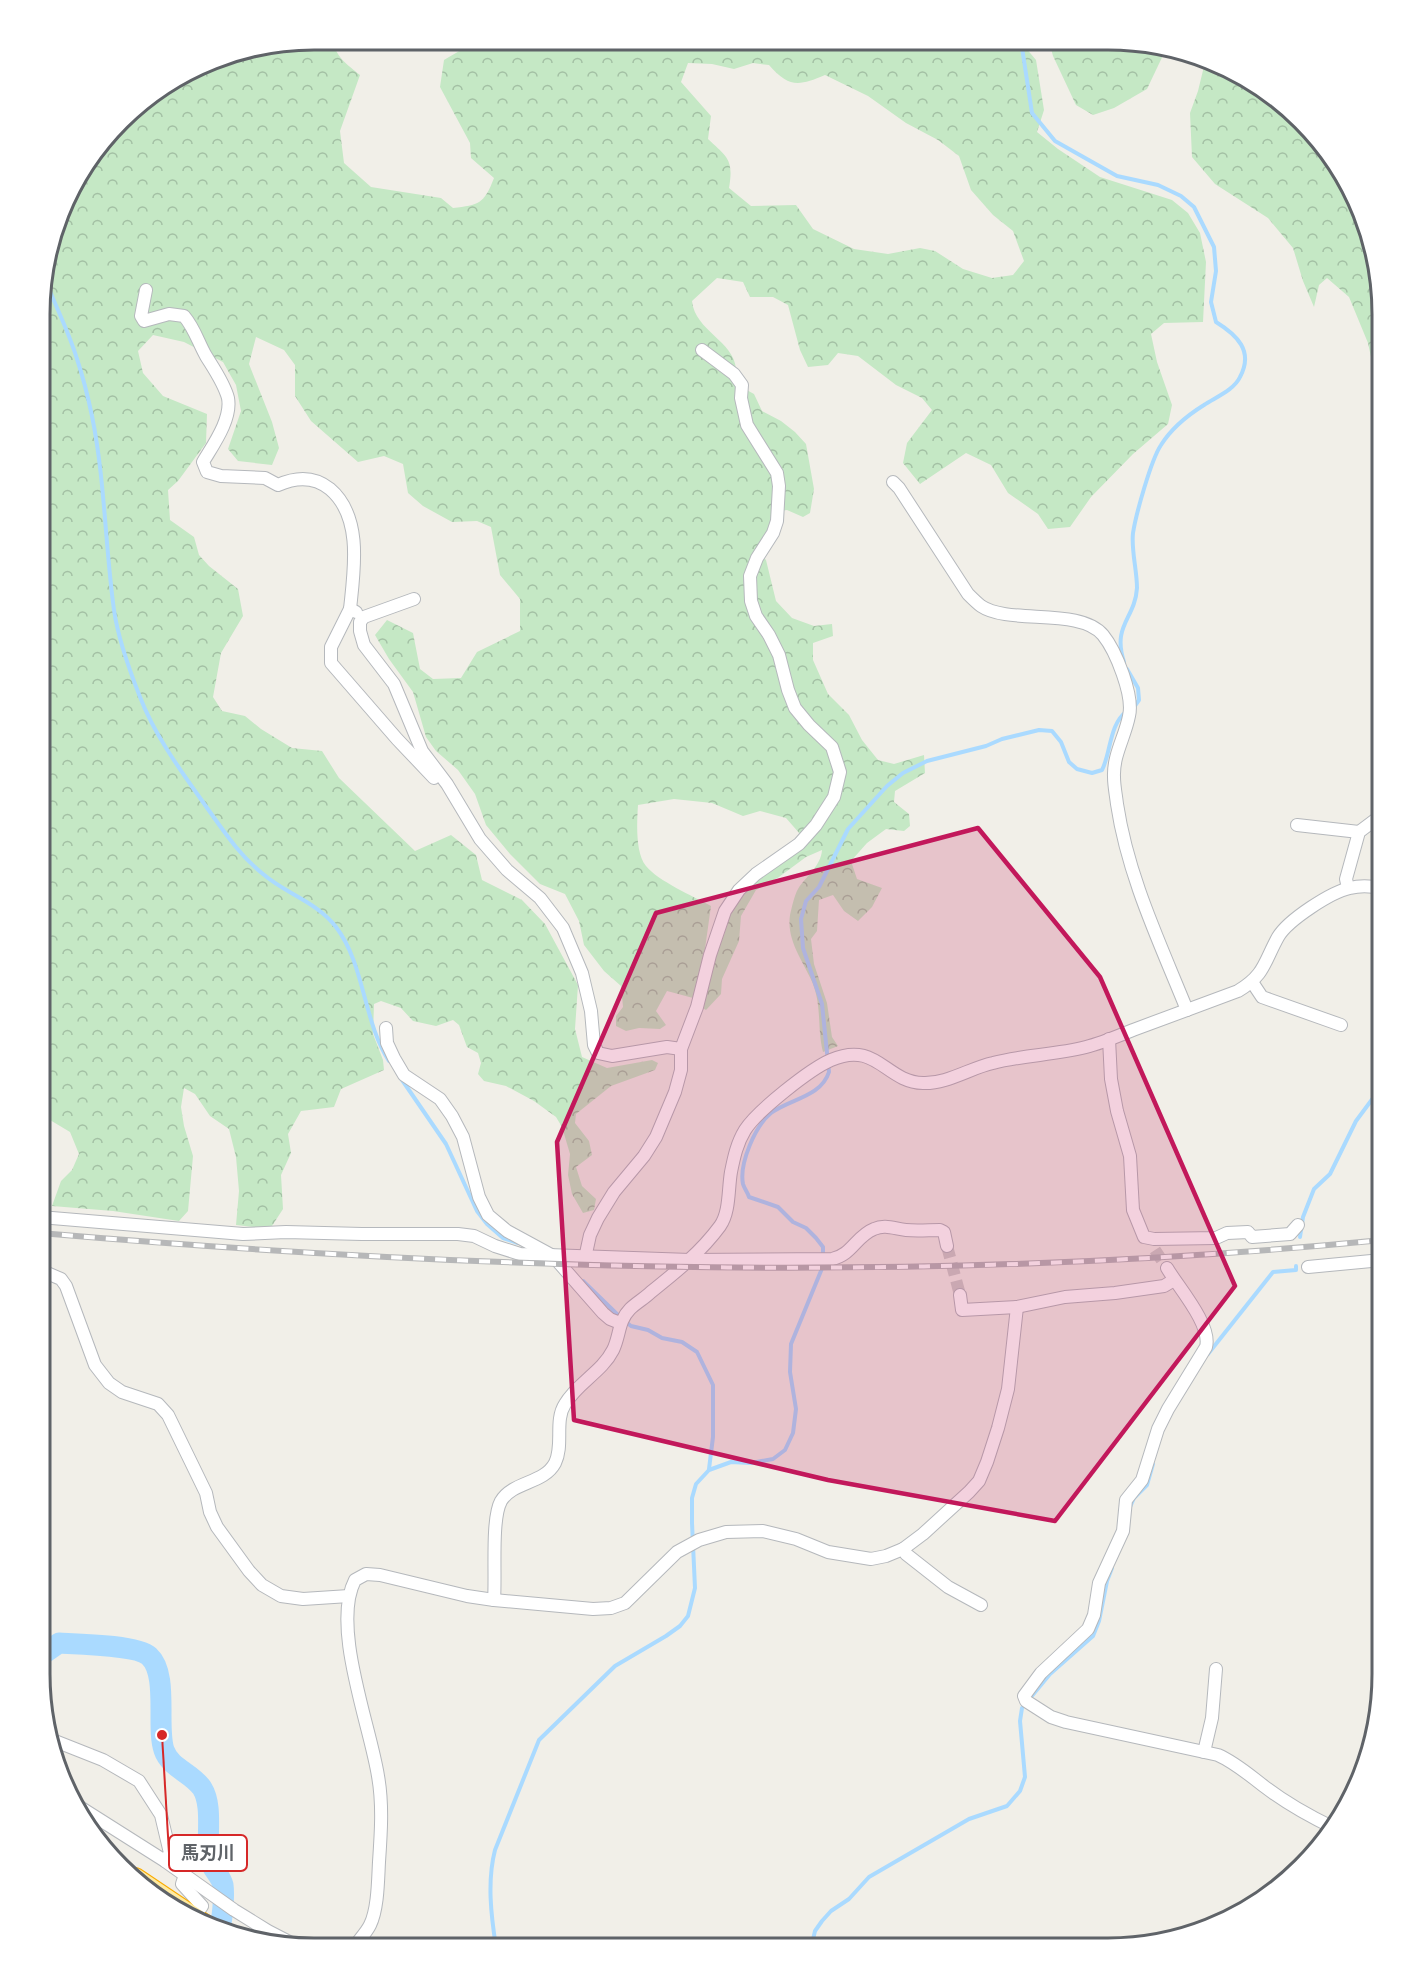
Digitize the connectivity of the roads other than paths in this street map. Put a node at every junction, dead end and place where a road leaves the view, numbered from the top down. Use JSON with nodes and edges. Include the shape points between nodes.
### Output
{"nodes":[{"id":1,"x":146,"y":290,"type":"dead end"},
{"id":2,"x":702,"y":350,"type":"dead end"},
{"id":3,"x":893,"y":482,"type":"dead end"},
{"id":4,"x":414,"y":599,"type":"dead end"},
{"id":5,"x":350,"y":609,"type":"junction"},
{"id":6,"x":364,"y":616,"type":"junction"},
{"id":7,"x":458,"y":802,"type":"junction"},
{"id":8,"x":1372,"y":822,"type":"edge"},
{"id":9,"x":1296,"y":825,"type":"dead end"},
{"id":10,"x":1359,"y":832,"type":"junction"},
{"id":11,"x":1372,"y":887,"type":"edge"},
{"id":12,"x":1348,"y":888,"type":"junction"},
{"id":13,"x":1252,"y":982,"type":"junction"},
{"id":14,"x":1187,"y":1011,"type":"junction"},
{"id":15,"x":1341,"y":1025,"type":"dead end"},
{"id":16,"x":386,"y":1028,"type":"dead end"},
{"id":17,"x":1109,"y":1039,"type":"junction"},
{"id":18,"x":681,"y":1049,"type":"junction"},
{"id":19,"x":50,"y":1218,"type":"edge"},
{"id":20,"x":1298,"y":1225,"type":"dead end"},
{"id":21,"x":947,"y":1246,"type":"tunnel mouth"},
{"id":22,"x":553,"y":1256,"type":"junction"},
{"id":23,"x":585,"y":1258,"type":"junction"},
{"id":24,"x":690,"y":1260,"type":"junction"},
{"id":25,"x":1372,"y":1262,"type":"edge"},
{"id":26,"x":1308,"y":1267,"type":"dead end"},
{"id":27,"x":1167,"y":1268,"type":"tunnel mouth"},
{"id":28,"x":50,"y":1274,"type":"edge"},
{"id":29,"x":1174,"y":1280,"type":"junction"},
{"id":30,"x":960,"y":1295,"type":"tunnel mouth"},
{"id":31,"x":1017,"y":1307,"type":"junction"},
{"id":32,"x":620,"y":1323,"type":"junction"},
{"id":33,"x":903,"y":1549,"type":"junction"},
{"id":34,"x":350,"y":1596,"type":"junction"},
{"id":35,"x":494,"y":1600,"type":"junction"},
{"id":36,"x":981,"y":1605,"type":"dead end"},
{"id":37,"x":1216,"y":1669,"type":"dead end"},
{"id":38,"x":59,"y":1743,"type":"edge"},
{"id":39,"x":1204,"y":1752,"type":"junction"},
{"id":40,"x":89,"y":1813,"type":"edge"},
{"id":41,"x":1325,"y":1823,"type":"edge"},
{"id":42,"x":165,"y":1861,"type":"junction"},
{"id":43,"x":185,"y":1875,"type":"junction"},
{"id":44,"x":198,"y":1911,"type":"edge"},
{"id":45,"x":277,"y":1936,"type":"edge"},
{"id":46,"x":361,"y":1938,"type":"edge"}],
"edges":[{"from":1,"to":5,"type":"street","via":[[141,315],[144,321],[170,314],[184,315],[228,399],[227,416],[203,462],[207,472],[265,478],[278,485],[292,479],[309,479],[323,483],[338,495],[348,513],[353,538]]},
{"from":2,"to":18,"type":"street","via":[[742,384],[747,425],[777,473],[777,521],[750,576],[751,601],[779,655],[795,708],[832,747],[840,772],[834,797],[816,825],[799,844],[739,890],[725,911]]},
{"from":3,"to":14,"type":"street","via":[[968,594],[982,607],[1091,626],[1103,635],[1112,650],[1130,707],[1113,777],[1121,827],[1140,896]]},
{"from":4,"to":6,"type":"street"},
{"from":5,"to":6,"type":"street"},
{"from":5,"to":7,"type":"street","via":[[331,647],[331,663]]},
{"from":6,"to":7,"type":"street","via":[[360,622],[364,645],[394,684],[422,751]]},
{"from":7,"to":18,"type":"street","via":[[480,839],[507,870],[540,898],[563,928],[582,973],[598,1053],[612,1056],[667,1047]]},
{"from":8,"to":10,"type":"street"},
{"from":9,"to":10,"type":"street"},
{"from":10,"to":12,"type":"street"},
{"from":11,"to":12,"type":"street"},
{"from":12,"to":13,"type":"street","via":[[1289,923]]},
{"from":13,"to":14,"type":"street"},
{"from":13,"to":15,"type":"street","via":[[1262,997]]},
{"from":14,"to":17,"type":"street"},
{"from":16,"to":22,"type":"street","via":[[387,1043],[404,1075],[440,1099],[452,1116],[463,1137],[479,1197],[488,1215],[507,1231]]},
{"from":17,"to":20,"type":"street","via":[[1116,1111],[1130,1156],[1133,1210],[1144,1237],[1154,1244],[1216,1238],[1227,1233],[1248,1232],[1252,1237],[1290,1234]]},
{"from":17,"to":24,"type":"street","via":[[1057,1053],[987,1064],[923,1083],[908,1080],[862,1054],[831,1060],[776,1099],[745,1130],[736,1150],[722,1224]]},
{"from":18,"to":23,"type":"street","via":[[675,1092],[656,1137],[598,1218]]},
{"from":19,"to":22,"type":"street","via":[[243,1234],[458,1234],[474,1236],[520,1254]]},
{"from":21,"to":24,"type":"street","via":[[940,1230],[878,1227],[841,1257],[832,1259]]},
{"from":22,"to":23,"type":"street"},
{"from":22,"to":32,"type":"street","via":[[603,1313]]},
{"from":23,"to":24,"type":"street"},
{"from":24,"to":32,"type":"street","via":[[629,1310]]},
{"from":25,"to":26,"type":"street"},
{"from":27,"to":29,"type":"street"},
{"from":28,"to":34,"type":"street","via":[[66,1286],[95,1365],[109,1383],[122,1392],[158,1404],[168,1415],[206,1493],[217,1527],[262,1585],[281,1596],[303,1599]]},
{"from":29,"to":31,"type":"street","via":[[1164,1286],[1065,1297]]},
{"from":29,"to":39,"type":"street","via":[[1204,1325],[1206,1347],[1168,1408],[1142,1480],[1126,1500],[1122,1531],[1099,1583],[1088,1629],[1041,1673],[1024,1696],[1051,1717],[1066,1722]]},
{"from":30,"to":31,"type":"street","via":[[962,1310]]},
{"from":31,"to":33,"type":"street","via":[[1008,1389],[979,1481]]},
{"from":32,"to":35,"type":"street","via":[[613,1350],[563,1406],[559,1453],[554,1466],[503,1498],[496,1514]]},
{"from":33,"to":35,"type":"street","via":[[871,1558],[828,1552],[764,1531],[726,1532],[686,1547],[625,1603],[611,1608]]},
{"from":33,"to":36,"type":"street","via":[[948,1587]]},
{"from":34,"to":35,"type":"street","via":[[355,1580],[366,1574]]},
{"from":34,"to":46,"type":"street","via":[[350,1653],[381,1801],[375,1905],[371,1924]]},
{"from":37,"to":39,"type":"street","via":[[1212,1718]]},
{"from":38,"to":42,"type":"street","via":[[103,1760],[139,1781],[161,1815],[170,1853]]},
{"from":39,"to":41,"type":"street","via":[[1229,1760],[1266,1788]]},
{"from":40,"to":42,"type":"street"},
{"from":42,"to":43,"type":"street"},
{"from":43,"to":44,"type":"street","via":[[182,1884],[202,1906]]},
{"from":43,"to":45,"type":"street"}]}
